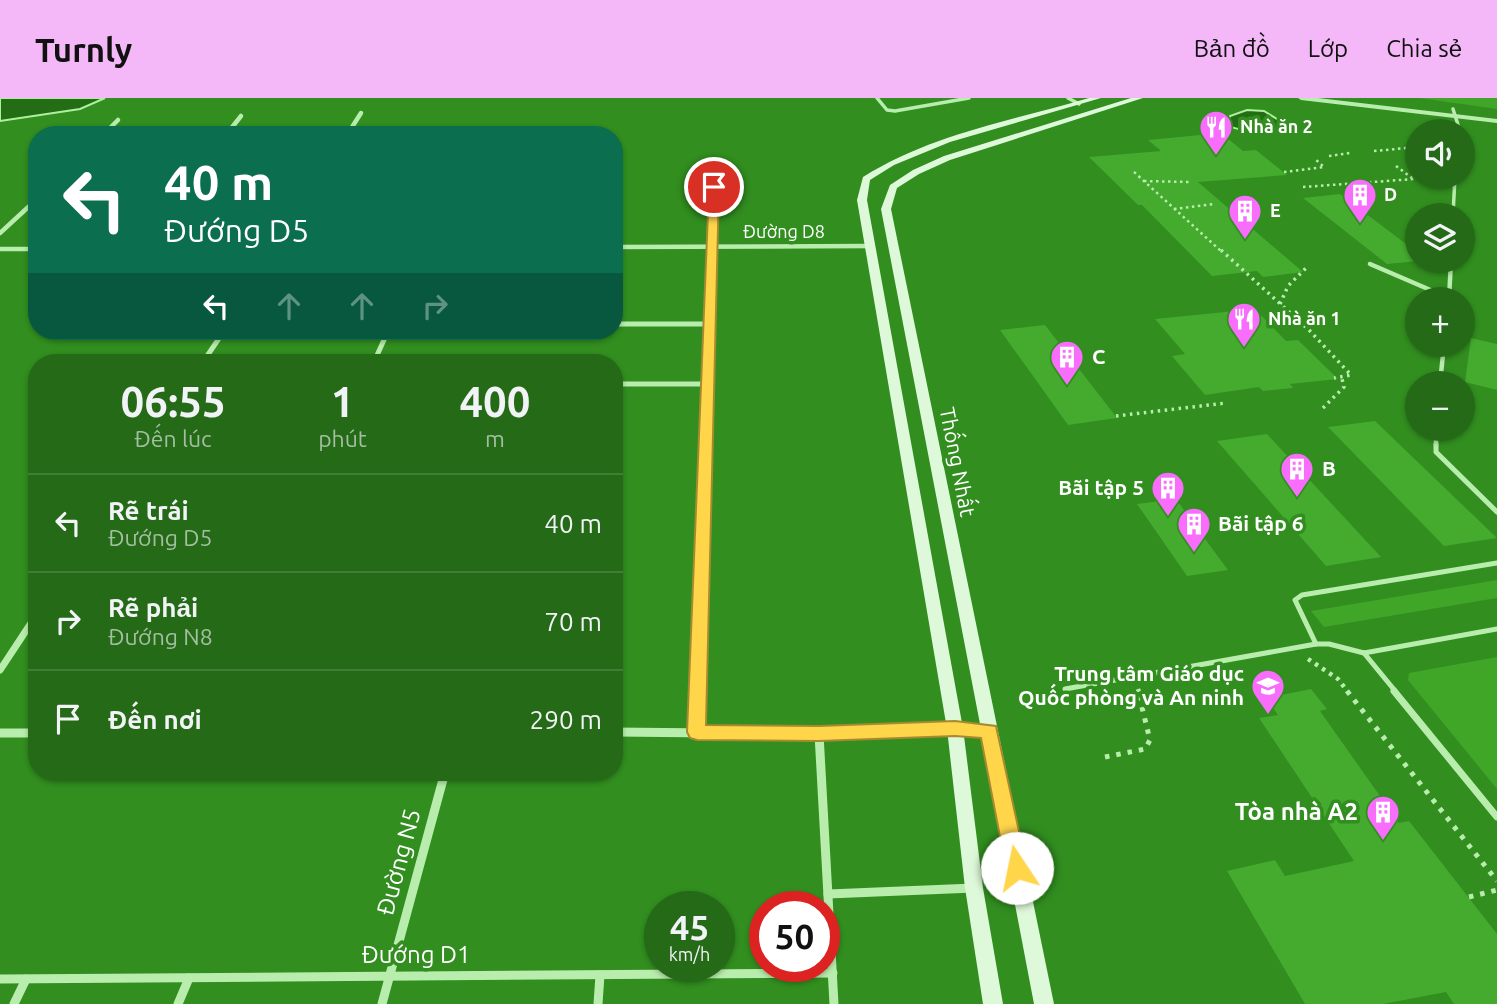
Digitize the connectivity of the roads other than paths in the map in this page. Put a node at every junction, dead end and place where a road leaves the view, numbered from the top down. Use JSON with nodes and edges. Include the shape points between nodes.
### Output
{"nodes":[{"id":1,"x":877,"y":98,"type":"edge"},
{"id":2,"x":939,"y":98,"type":"edge"},
{"id":3,"x":969,"y":98,"type":"edge"},
{"id":4,"x":1097,"y":98,"type":"edge"},
{"id":5,"x":1139,"y":98,"type":"edge"},
{"id":6,"x":1301,"y":98,"type":"edge"},
{"id":7,"x":1358,"y":98,"type":"edge"},
{"id":8,"x":1074,"y":101,"type":"edge"},
{"id":9,"x":944,"y":103,"type":"junction"},
{"id":10,"x":1454,"y":112,"type":"junction"},
{"id":11,"x":361,"y":113,"type":"dead end"},
{"id":12,"x":1497,"y":114,"type":"edge"},
{"id":13,"x":242,"y":116,"type":"dead end"},
{"id":14,"x":1456,"y":119,"type":"edge"},
{"id":15,"x":118,"y":120,"type":"dead end"},
{"id":16,"x":1497,"y":121,"type":"edge"},
{"id":17,"x":112,"y":126,"type":"edge"},
{"id":18,"x":234,"y":126,"type":"edge"},
{"id":19,"x":353,"y":126,"type":"edge"},
{"id":20,"x":890,"y":162,"type":"junction"},
{"id":21,"x":916,"y":172,"type":"junction"},
{"id":22,"x":714,"y":187,"type":"dead end"},
{"id":23,"x":28,"y":207,"type":"edge"},
{"id":24,"x":0,"y":233,"type":"edge"},
{"id":25,"x":870,"y":246,"type":"junction"},
{"id":26,"x":623,"y":247,"type":"edge"},
{"id":27,"x":711,"y":247,"type":"junction"},
{"id":28,"x":0,"y":249,"type":"edge"},
{"id":29,"x":28,"y":249,"type":"edge"},
{"id":30,"x":1370,"y":264,"type":"dead end"},
{"id":31,"x":1420,"y":287,"type":"edge"},
{"id":32,"x":623,"y":324,"type":"edge"},
{"id":33,"x":709,"y":324,"type":"junction"},
{"id":34,"x":623,"y":384,"type":"edge"},
{"id":35,"x":707,"y":384,"type":"junction"},
{"id":36,"x":1436,"y":441,"type":"edge"},
{"id":37,"x":1497,"y":512,"type":"edge"},
{"id":38,"x":1497,"y":563,"type":"edge"},
{"id":39,"x":28,"y":628,"type":"edge"},
{"id":40,"x":1497,"y":629,"type":"edge"},
{"id":41,"x":1316,"y":644,"type":"junction"},
{"id":42,"x":1364,"y":653,"type":"junction"},
{"id":43,"x":0,"y":670,"type":"edge"},
{"id":44,"x":1065,"y":689,"type":"dead end"},
{"id":45,"x":955,"y":729,"type":"junction"},
{"id":46,"x":989,"y":731,"type":"junction"},
{"id":47,"x":623,"y":732,"type":"edge"},
{"id":48,"x":697,"y":732,"type":"junction"},
{"id":49,"x":0,"y":733,"type":"edge"},
{"id":50,"x":28,"y":733,"type":"edge"},
{"id":51,"x":819,"y":734,"type":"junction"},
{"id":52,"x":443,"y":781,"type":"edge"},
{"id":53,"x":1497,"y":817,"type":"edge"},
{"id":54,"x":974,"y":888,"type":"junction"},
{"id":55,"x":828,"y":891,"type":"edge"},
{"id":56,"x":840,"y":894,"type":"edge"},
{"id":57,"x":749,"y":974,"type":"edge"},
{"id":58,"x":600,"y":975,"type":"junction"},
{"id":59,"x":390,"y":976,"type":"junction"},
{"id":60,"x":189,"y":978,"type":"junction"},
{"id":61,"x":0,"y":979,"type":"edge"},
{"id":62,"x":26,"y":979,"type":"junction"},
{"id":63,"x":833,"y":982,"type":"edge"},
{"id":64,"x":15,"y":1004,"type":"edge"},
{"id":65,"x":178,"y":1004,"type":"edge"},
{"id":66,"x":382,"y":1004,"type":"edge"},
{"id":67,"x":598,"y":1004,"type":"edge"},
{"id":68,"x":834,"y":1004,"type":"edge"},
{"id":69,"x":993,"y":1004,"type":"edge"},
{"id":70,"x":1044,"y":1004,"type":"edge"}],
"edges":[{"from":1,"to":9,"type":"lane","via":[[891,111]]},
{"from":2,"to":9,"type":"lane"},
{"from":3,"to":9,"type":"lane"},
{"from":4,"to":8,"type":"main road"},
{"from":5,"to":21,"type":"main road","name":"Thống Nhất","via":[[947,158]]},
{"from":6,"to":10,"type":"street"},
{"from":7,"to":10,"type":"street"},
{"from":8,"to":20,"type":"main road"},
{"from":10,"to":12,"type":"street"},
{"from":10,"to":14,"type":"lane"},
{"from":10,"to":16,"type":"street"},
{"from":11,"to":19,"type":"street"},
{"from":13,"to":18,"type":"street"},
{"from":15,"to":17,"type":"street"},
{"from":20,"to":21,"type":"main road"},
{"from":20,"to":25,"type":"main road","via":[[866,179],[862,200]]},
{"from":21,"to":46,"type":"main road","name":"Thống Nhất","via":[[893,187],[886,209]]},
{"from":22,"to":27,"type":"street"},
{"from":23,"to":24,"type":"street"},
{"from":25,"to":27,"type":"street","name":"Đường D8"},
{"from":25,"to":45,"type":"main road"},
{"from":26,"to":27,"type":"street","name":"Đường D8"},
{"from":27,"to":33,"type":"street"},
{"from":28,"to":29,"type":"street"},
{"from":30,"to":31,"type":"lane"},
{"from":32,"to":33,"type":"street"},
{"from":33,"to":35,"type":"street"},
{"from":34,"to":35,"type":"street"},
{"from":35,"to":48,"type":"street"},
{"from":36,"to":37,"type":"lane","via":[[1436,452]]},
{"from":38,"to":41,"type":"lane","via":[[1302,595],[1296,600],[1297,608]]},
{"from":39,"to":43,"type":"street"},
{"from":40,"to":42,"type":"lane"},
{"from":41,"to":42,"type":"lane"},
{"from":41,"to":44,"type":"lane"},
{"from":42,"to":53,"type":"lane"},
{"from":45,"to":46,"type":"main road"},
{"from":45,"to":51,"type":"street"},
{"from":45,"to":54,"type":"main road"},
{"from":46,"to":70,"type":"main road","name":"Thống Nhất"},
{"from":47,"to":48,"type":"street"},
{"from":48,"to":51,"type":"street"},
{"from":49,"to":50,"type":"street"},
{"from":51,"to":55,"type":"street"},
{"from":52,"to":59,"type":"street","name":"Đường N5"},
{"from":54,"to":56,"type":"street"},
{"from":54,"to":69,"type":"main road"},
{"from":57,"to":58,"type":"street","name":"Đướng D1"},
{"from":58,"to":59,"type":"street","name":"Đướng D1"},
{"from":58,"to":67,"type":"street"},
{"from":59,"to":60,"type":"street","name":"Đướng D1"},
{"from":59,"to":66,"type":"street","name":"Đường N5"},
{"from":60,"to":62,"type":"street","name":"Đướng D1"},
{"from":60,"to":65,"type":"street"},
{"from":61,"to":62,"type":"street","name":"Đướng D1"},
{"from":62,"to":64,"type":"street"},
{"from":63,"to":68,"type":"street"}]}
